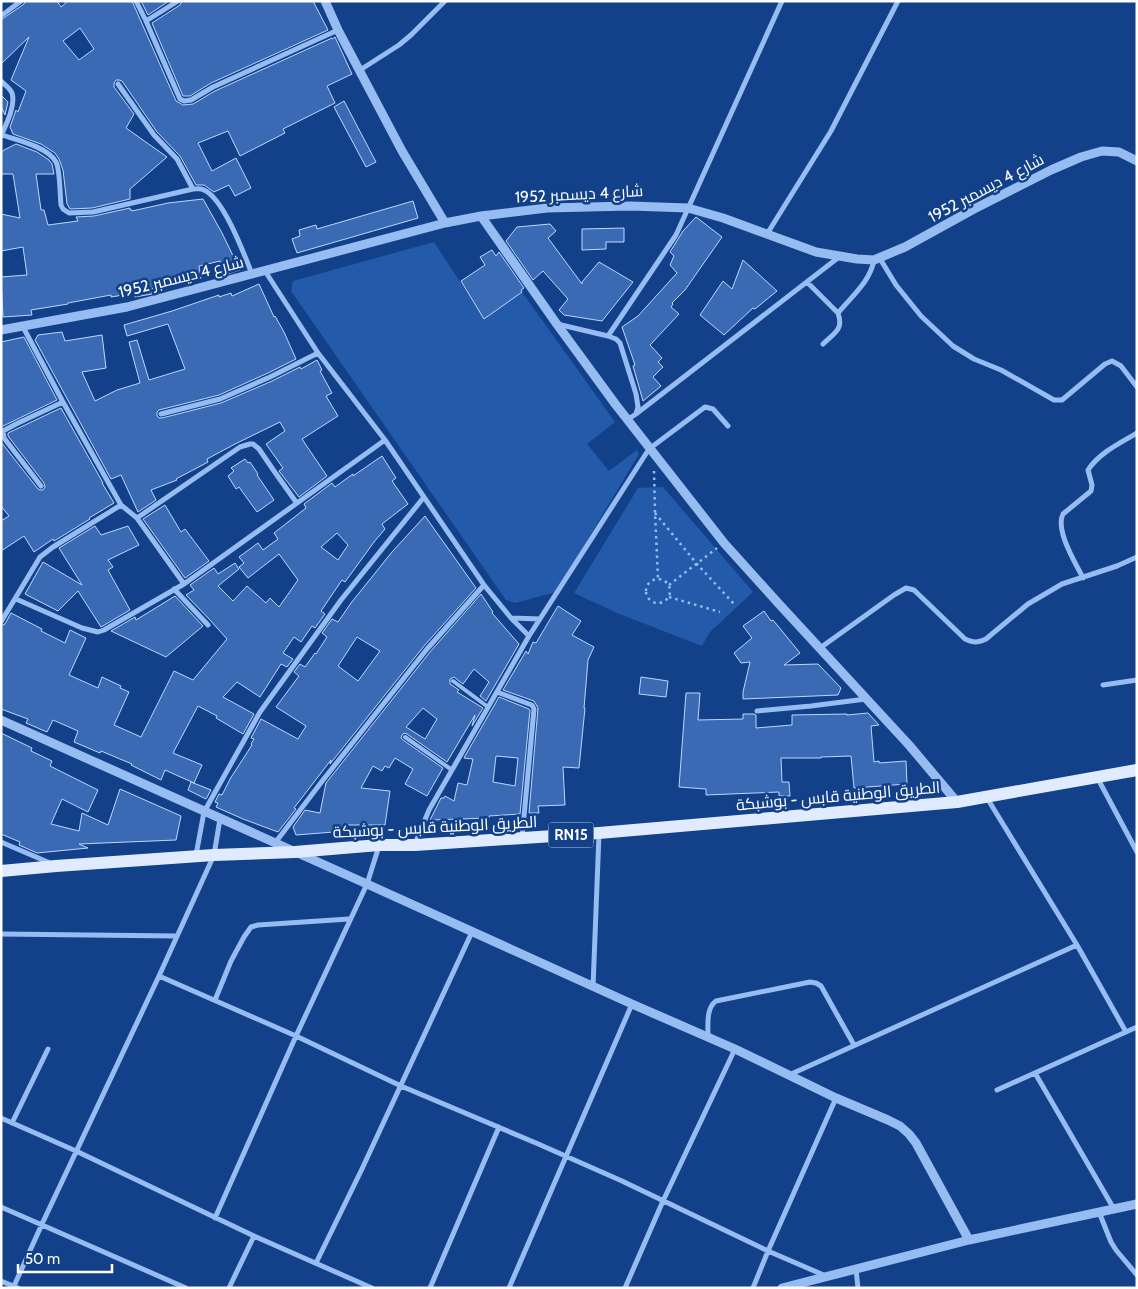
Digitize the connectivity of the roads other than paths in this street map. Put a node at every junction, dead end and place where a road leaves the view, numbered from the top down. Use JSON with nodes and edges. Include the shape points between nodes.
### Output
{"nodes":[{"id":1,"x":21,"y":1,"type":"edge"},
{"id":2,"x":136,"y":1,"type":"edge"},
{"id":3,"x":178,"y":1,"type":"edge"},
{"id":4,"x":325,"y":1,"type":"edge"},
{"id":5,"x":445,"y":1,"type":"edge"},
{"id":6,"x":782,"y":1,"type":"edge"},
{"id":7,"x":898,"y":1,"type":"edge"},
{"id":8,"x":1,"y":16,"type":"edge"},
{"id":9,"x":146,"y":21,"type":"junction"},
{"id":10,"x":338,"y":30,"type":"junction"},
{"id":11,"x":360,"y":70,"type":"junction"},
{"id":12,"x":1,"y":81,"type":"edge"},
{"id":13,"x":118,"y":84,"type":"dead end"},
{"id":14,"x":1,"y":135,"type":"edge"},
{"id":15,"x":1137,"y":161,"type":"edge"},
{"id":16,"x":193,"y":189,"type":"junction"},
{"id":17,"x":688,"y":208,"type":"junction"},
{"id":18,"x":481,"y":216,"type":"junction"},
{"id":19,"x":445,"y":223,"type":"junction"},
{"id":20,"x":767,"y":234,"type":"junction"},
{"id":21,"x":840,"y":257,"type":"junction"},
{"id":22,"x":877,"y":258,"type":"junction"},
{"id":23,"x":265,"y":271,"type":"junction"},
{"id":24,"x":252,"y":274,"type":"junction"},
{"id":25,"x":807,"y":282,"type":"junction"},
{"id":26,"x":838,"y":313,"type":"junction"},
{"id":27,"x":556,"y":323,"type":"junction"},
{"id":28,"x":23,"y":327,"type":"junction"},
{"id":29,"x":1,"y":330,"type":"edge"},
{"id":30,"x":608,"y":336,"type":"junction"},
{"id":31,"x":823,"y":344,"type":"dead end"},
{"id":32,"x":318,"y":353,"type":"junction"},
{"id":33,"x":1137,"y":387,"type":"edge"},
{"id":34,"x":63,"y":402,"type":"junction"},
{"id":35,"x":161,"y":414,"type":"dead end"},
{"id":36,"x":636,"y":414,"type":"junction"},
{"id":37,"x":627,"y":420,"type":"junction"},
{"id":38,"x":728,"y":426,"type":"dead end"},
{"id":39,"x":1137,"y":433,"type":"edge"},
{"id":40,"x":385,"y":440,"type":"junction"},
{"id":41,"x":651,"y":452,"type":"junction"},
{"id":42,"x":41,"y":486,"type":"dead end"},
{"id":43,"x":424,"y":497,"type":"junction"},
{"id":44,"x":296,"y":502,"type":"junction"},
{"id":45,"x":120,"y":505,"type":"junction"},
{"id":46,"x":137,"y":518,"type":"junction"},
{"id":47,"x":1137,"y":557,"type":"edge"},
{"id":48,"x":1083,"y":578,"type":"junction"},
{"id":49,"x":184,"y":584,"type":"junction"},
{"id":50,"x":484,"y":585,"type":"junction"},
{"id":51,"x":174,"y":589,"type":"junction"},
{"id":52,"x":16,"y":599,"type":"junction"},
{"id":53,"x":511,"y":618,"type":"junction"},
{"id":54,"x":540,"y":619,"type":"junction"},
{"id":55,"x":1,"y":622,"type":"edge"},
{"id":56,"x":208,"y":625,"type":"dead end"},
{"id":57,"x":529,"y":636,"type":"junction"},
{"id":58,"x":820,"y":648,"type":"junction"},
{"id":59,"x":1137,"y":680,"type":"edge"},
{"id":60,"x":453,"y":681,"type":"dead end"},
{"id":61,"x":1103,"y":685,"type":"dead end"},
{"id":62,"x":497,"y":692,"type":"junction"},
{"id":63,"x":867,"y":699,"type":"junction"},
{"id":64,"x":488,"y":707,"type":"junction"},
{"id":65,"x":757,"y":711,"type":"dead end"},
{"id":66,"x":1,"y":720,"type":"edge"},
{"id":67,"x":405,"y":737,"type":"dead end"},
{"id":68,"x":452,"y":770,"type":"junction"},
{"id":69,"x":1137,"y":770,"type":"edge"},
{"id":70,"x":1097,"y":776,"type":"junction"},
{"id":71,"x":986,"y":797,"type":"junction"},
{"id":72,"x":956,"y":802,"type":"junction"},
{"id":73,"x":204,"y":812,"type":"junction"},
{"id":74,"x":220,"y":819,"type":"junction"},
{"id":75,"x":599,"y":833,"type":"junction"},
{"id":76,"x":522,"y":838,"type":"junction"},
{"id":77,"x":1,"y":842,"type":"edge"},
{"id":78,"x":275,"y":843,"type":"junction"},
{"id":79,"x":379,"y":845,"type":"junction"},
{"id":80,"x":415,"y":845,"type":"junction"},
{"id":81,"x":295,"y":852,"type":"junction"},
{"id":82,"x":1137,"y":852,"type":"edge"},
{"id":83,"x":214,"y":855,"type":"junction"},
{"id":84,"x":196,"y":857,"type":"junction"},
{"id":85,"x":56,"y":866,"type":"junction"},
{"id":86,"x":1,"y":871,"type":"edge"},
{"id":87,"x":366,"y":884,"type":"junction"},
{"id":88,"x":350,"y":918,"type":"junction"},
{"id":89,"x":472,"y":932,"type":"junction"},
{"id":90,"x":1,"y":934,"type":"edge"},
{"id":91,"x":177,"y":936,"type":"junction"},
{"id":92,"x":1077,"y":945,"type":"junction"},
{"id":93,"x":159,"y":976,"type":"junction"},
{"id":94,"x":593,"y":986,"type":"junction"},
{"id":95,"x":214,"y":1000,"type":"junction"},
{"id":96,"x":632,"y":1004,"type":"junction"},
{"id":97,"x":1137,"y":1027,"type":"edge"},
{"id":98,"x":1126,"y":1032,"type":"junction"},
{"id":99,"x":296,"y":1036,"type":"junction"},
{"id":100,"x":708,"y":1037,"type":"junction"},
{"id":101,"x":854,"y":1046,"type":"junction"},
{"id":102,"x":48,"y":1049,"type":"dead end"},
{"id":103,"x":735,"y":1049,"type":"junction"},
{"id":104,"x":1035,"y":1073,"type":"junction"},
{"id":105,"x":789,"y":1075,"type":"junction"},
{"id":106,"x":400,"y":1086,"type":"junction"},
{"id":107,"x":997,"y":1090,"type":"dead end"},
{"id":108,"x":836,"y":1098,"type":"junction"},
{"id":109,"x":1,"y":1118,"type":"edge"},
{"id":110,"x":12,"y":1122,"type":"junction"},
{"id":111,"x":499,"y":1128,"type":"junction"},
{"id":112,"x":76,"y":1151,"type":"junction"},
{"id":113,"x":566,"y":1157,"type":"junction"},
{"id":114,"x":663,"y":1201,"type":"junction"},
{"id":115,"x":1137,"y":1204,"type":"edge"},
{"id":116,"x":1,"y":1207,"type":"edge"},
{"id":117,"x":1114,"y":1209,"type":"junction"},
{"id":118,"x":1099,"y":1212,"type":"junction"},
{"id":119,"x":215,"y":1218,"type":"junction"},
{"id":120,"x":42,"y":1224,"type":"junction"},
{"id":121,"x":254,"y":1236,"type":"junction"},
{"id":122,"x":969,"y":1240,"type":"junction"},
{"id":123,"x":768,"y":1251,"type":"junction"},
{"id":124,"x":316,"y":1263,"type":"junction"},
{"id":125,"x":856,"y":1269,"type":"junction"},
{"id":126,"x":1137,"y":1275,"type":"edge"},
{"id":127,"x":827,"y":1276,"type":"junction"},
{"id":128,"x":1,"y":1280,"type":"edge"},
{"id":129,"x":16,"y":1287,"type":"edge"},
{"id":130,"x":186,"y":1288,"type":"edge"},
{"id":131,"x":229,"y":1288,"type":"edge"},
{"id":132,"x":372,"y":1288,"type":"edge"},
{"id":133,"x":430,"y":1288,"type":"edge"},
{"id":134,"x":509,"y":1288,"type":"edge"},
{"id":135,"x":624,"y":1288,"type":"edge"},
{"id":136,"x":753,"y":1288,"type":"edge"},
{"id":137,"x":782,"y":1288,"type":"edge"},
{"id":138,"x":858,"y":1288,"type":"edge"}],
"edges":[{"from":1,"to":8,"type":"street"},
{"from":2,"to":9,"type":"street"},
{"from":3,"to":9,"type":"street"},
{"from":4,"to":10,"type":"street"},
{"from":5,"to":11,"type":"street","via":[[399,45]]},
{"from":6,"to":17,"type":"street"},
{"from":7,"to":20,"type":"street","via":[[831,131]]},
{"from":9,"to":10,"type":"street","via":[[180,99],[186,102]]},
{"from":10,"to":11,"type":"street"},
{"from":11,"to":19,"type":"street","via":[[402,151]]},
{"from":12,"to":14,"type":"street","via":[[12,96],[12,106]]},
{"from":13,"to":16,"type":"street","via":[[154,135],[177,159]]},
{"from":14,"to":16,"type":"street","via":[[44,150],[52,157],[57,163],[61,205],[69,213],[93,212]]},
{"from":15,"to":22,"type":"street","name":"شارع 4 ديسمبر 1952","via":[[1119,152],[1102,151],[1081,157],[905,247]]},
{"from":16,"to":24,"type":"street","via":[[205,190],[221,206]]},
{"from":17,"to":18,"type":"street","name":"شارع 4 ديسمبر 1952","via":[[556,208]]},
{"from":17,"to":20,"type":"street","name":"شارع 4 ديسمبر 1952"},
{"from":17,"to":30,"type":"street","via":[[676,235]]},
{"from":18,"to":19,"type":"street","name":"شارع 4 ديسمبر 1952"},
{"from":18,"to":27,"type":"street"},
{"from":19,"to":23,"type":"street","name":"شارع 4 ديسمبر 1952"},
{"from":20,"to":21,"type":"street","name":"شارع 4 ديسمبر 1952"},
{"from":21,"to":22,"type":"street","name":"شارع 4 ديسمبر 1952"},
{"from":21,"to":25,"type":"street"},
{"from":22,"to":26,"type":"street","via":[[865,283]]},
{"from":22,"to":33,"type":"street","via":[[921,316],[953,346],[1054,400],[1062,400],[1110,361],[1121,366]]},
{"from":23,"to":24,"type":"street","name":"شارع 4 ديسمبر 1952"},
{"from":23,"to":32,"type":"street"},
{"from":24,"to":28,"type":"street","name":"شارع 4 ديسمبر 1952","via":[[128,307]]},
{"from":25,"to":26,"type":"street"},
{"from":25,"to":36,"type":"street"},
{"from":26,"to":31,"type":"street","via":[[839,327]]},
{"from":27,"to":30,"type":"street"},
{"from":27,"to":37,"type":"street"},
{"from":28,"to":29,"type":"street","name":"شارع 4 ديسمبر 1952"},
{"from":28,"to":34,"type":"street"},
{"from":30,"to":36,"type":"street","via":[[620,343],[636,394]]},
{"from":32,"to":35,"type":"street","via":[[220,398]]},
{"from":32,"to":40,"type":"street"},
{"from":34,"to":42,"type":"street","via":[[4,431],[4,438]]},
{"from":34,"to":45,"type":"street"},
{"from":36,"to":37,"type":"street"},
{"from":37,"to":41,"type":"street"},
{"from":38,"to":41,"type":"street","via":[[713,409],[705,407]]},
{"from":39,"to":48,"type":"street","via":[[1091,464],[1088,470],[1091,491],[1061,518],[1068,546]]},
{"from":40,"to":43,"type":"street"},
{"from":40,"to":44,"type":"street"},
{"from":41,"to":54,"type":"street"},
{"from":41,"to":58,"type":"street","via":[[724,543]]},
{"from":43,"to":50,"type":"street"},
{"from":43,"to":73,"type":"street","via":[[341,600],[260,712]]},
{"from":44,"to":46,"type":"street","via":[[260,449],[250,444],[240,447]]},
{"from":44,"to":49,"type":"street"},
{"from":45,"to":46,"type":"street"},
{"from":45,"to":52,"type":"street","via":[[40,557]]},
{"from":46,"to":49,"type":"street"},
{"from":47,"to":48,"type":"street"},
{"from":48,"to":58,"type":"street","via":[[1044,594],[978,643],[965,639],[918,594],[906,588]]},
{"from":49,"to":51,"type":"street"},
{"from":50,"to":53,"type":"street"},
{"from":50,"to":78,"type":"street","via":[[427,649]]},
{"from":51,"to":52,"type":"street","via":[[98,632]]},
{"from":51,"to":56,"type":"street"},
{"from":52,"to":55,"type":"street"},
{"from":53,"to":54,"type":"street"},
{"from":53,"to":57,"type":"street"},
{"from":54,"to":57,"type":"street"},
{"from":57,"to":62,"type":"street"},
{"from":58,"to":63,"type":"street"},
{"from":59,"to":61,"type":"street"},
{"from":60,"to":64,"type":"lane"},
{"from":62,"to":64,"type":"street"},
{"from":62,"to":76,"type":"street","via":[[534,709]]},
{"from":63,"to":65,"type":"street"},
{"from":63,"to":72,"type":"street"},
{"from":64,"to":68,"type":"street"},
{"from":66,"to":73,"type":"street"},
{"from":67,"to":68,"type":"lane"},
{"from":68,"to":80,"type":"street","via":[[429,810]]},
{"from":69,"to":70,"type":"main road","name":"الطريق الوطنية قابس - بوشبكة","number":"RN15"},
{"from":70,"to":71,"type":"main road","name":"الطريق الوطنية قابس - بوشبكة","number":"RN15"},
{"from":70,"to":82,"type":"street"},
{"from":71,"to":72,"type":"main road","name":"الطريق الوطنية قابس - بوشبكة","number":"RN15"},
{"from":71,"to":92,"type":"street"},
{"from":72,"to":75,"type":"main road","name":"الطريق الوطنية قابس - بوشبكة","number":"RN15"},
{"from":73,"to":74,"type":"street"},
{"from":73,"to":84,"type":"street"},
{"from":74,"to":78,"type":"street"},
{"from":74,"to":83,"type":"street"},
{"from":75,"to":76,"type":"main road","name":"الطريق الوطنية قابس - بوشبكة","number":"RN15"},
{"from":75,"to":94,"type":"street"},
{"from":76,"to":80,"type":"main road","name":"الطريق الوطنية قابس - بوشبكة","number":"RN15"},
{"from":77,"to":85,"type":"street"},
{"from":78,"to":81,"type":"street"},
{"from":79,"to":80,"type":"main road","name":"الطريق الوطنية قابس - بوشبكة","number":"RN15"},
{"from":79,"to":81,"type":"main road","name":"الطريق الوطنية قابس - بوشبكة","number":"RN15"},
{"from":79,"to":87,"type":"street"},
{"from":81,"to":83,"type":"main road","name":"الطريق الوطنية قابس - بوشبكة","number":"RN15"},
{"from":81,"to":87,"type":"street"},
{"from":83,"to":84,"type":"main road","name":"الطريق الوطنية قابس - بوشبكة","number":"RN15"},
{"from":83,"to":91,"type":"street"},
{"from":84,"to":85,"type":"main road","name":"الطريق الوطنية قابس - بوشبكة","number":"RN15"},
{"from":85,"to":86,"type":"main road","name":"الطريق الوطنية قابس - بوشبكة","number":"RN15"},
{"from":87,"to":88,"type":"street"},
{"from":87,"to":89,"type":"street"},
{"from":88,"to":95,"type":"street","via":[[251,928],[231,961]]},
{"from":88,"to":99,"type":"street"},
{"from":89,"to":94,"type":"street"},
{"from":89,"to":106,"type":"street"},
{"from":90,"to":91,"type":"street"},
{"from":91,"to":93,"type":"street"},
{"from":92,"to":98,"type":"street"},
{"from":92,"to":101,"type":"street"},
{"from":93,"to":95,"type":"street"},
{"from":93,"to":112,"type":"street"},
{"from":94,"to":96,"type":"street"},
{"from":95,"to":99,"type":"street"},
{"from":96,"to":100,"type":"street"},
{"from":96,"to":113,"type":"street"},
{"from":97,"to":98,"type":"street"},
{"from":98,"to":104,"type":"street"},
{"from":99,"to":106,"type":"street"},
{"from":99,"to":119,"type":"street"},
{"from":100,"to":101,"type":"street","via":[[711,1006],[716,1001],[810,982],[821,986]]},
{"from":100,"to":103,"type":"street"},
{"from":101,"to":105,"type":"street"},
{"from":102,"to":110,"type":"street"},
{"from":103,"to":105,"type":"street"},
{"from":103,"to":114,"type":"street"},
{"from":104,"to":107,"type":"street"},
{"from":104,"to":117,"type":"street"},
{"from":105,"to":108,"type":"street"},
{"from":106,"to":111,"type":"street"},
{"from":106,"to":124,"type":"street"},
{"from":108,"to":122,"type":"street","via":[[888,1120],[909,1134]]},
{"from":108,"to":123,"type":"street"},
{"from":109,"to":110,"type":"street"},
{"from":110,"to":112,"type":"street"},
{"from":111,"to":113,"type":"street"},
{"from":111,"to":133,"type":"street"},
{"from":112,"to":119,"type":"street"},
{"from":112,"to":120,"type":"street"},
{"from":113,"to":114,"type":"street"},
{"from":113,"to":134,"type":"street"},
{"from":114,"to":123,"type":"street"},
{"from":114,"to":135,"type":"street"},
{"from":115,"to":117,"type":"street"},
{"from":116,"to":120,"type":"street"},
{"from":117,"to":118,"type":"street"},
{"from":118,"to":122,"type":"street"},
{"from":118,"to":126,"type":"street","via":[[1111,1242]]},
{"from":119,"to":121,"type":"street"},
{"from":120,"to":129,"type":"street"},
{"from":120,"to":130,"type":"street"},
{"from":121,"to":124,"type":"street"},
{"from":121,"to":131,"type":"street"},
{"from":122,"to":125,"type":"street"},
{"from":123,"to":127,"type":"street"},
{"from":123,"to":136,"type":"street"},
{"from":124,"to":132,"type":"street"},
{"from":125,"to":127,"type":"street"},
{"from":125,"to":138,"type":"street"},
{"from":127,"to":137,"type":"street"},
{"from":128,"to":129,"type":"street"}]}
